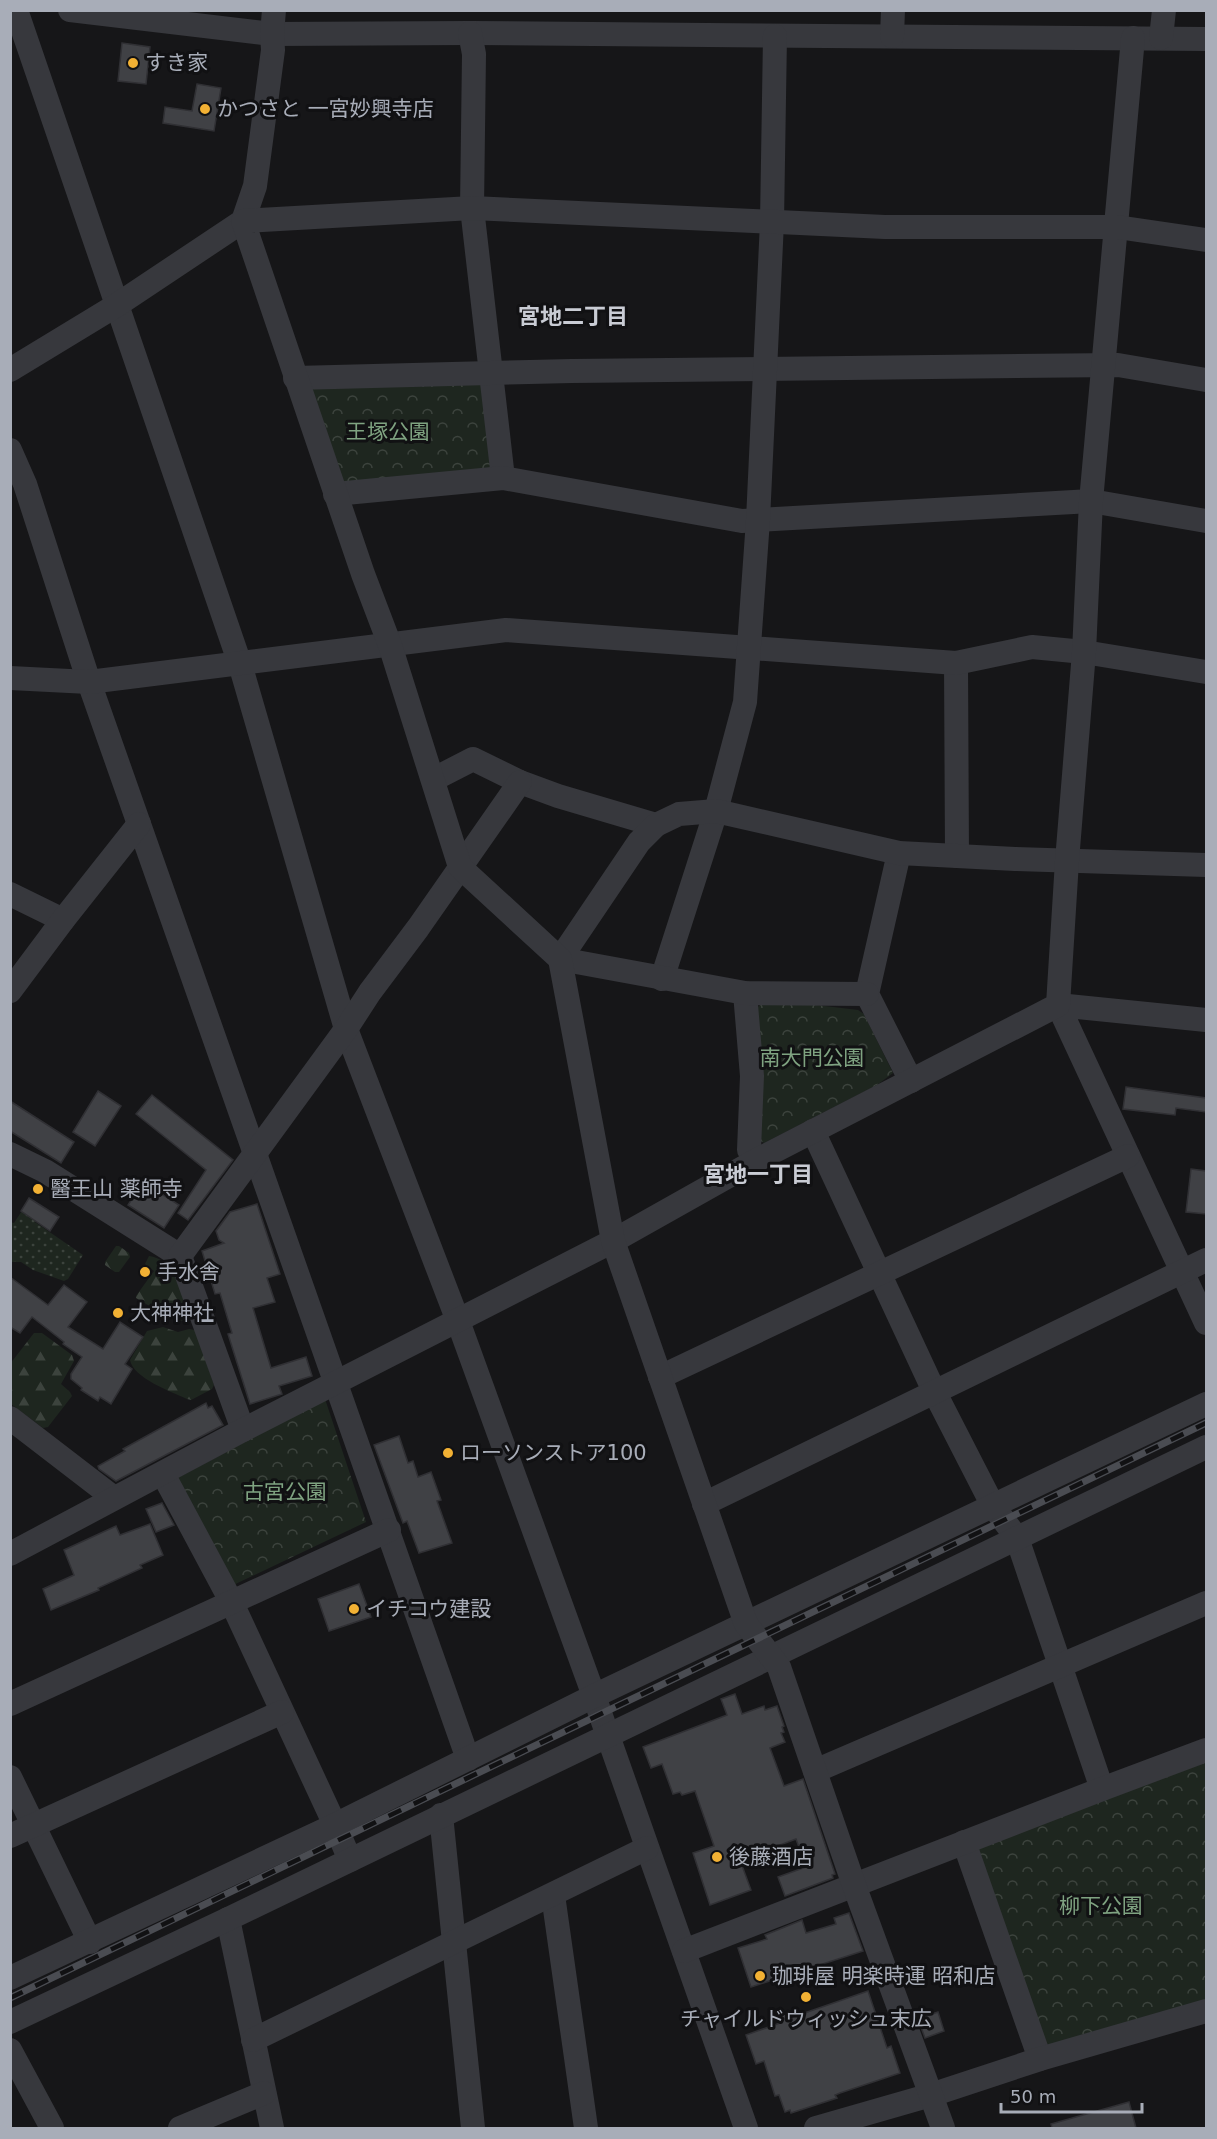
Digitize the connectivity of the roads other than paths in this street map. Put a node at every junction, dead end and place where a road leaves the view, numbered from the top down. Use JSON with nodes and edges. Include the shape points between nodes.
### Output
{"nodes":[{"id":1,"x":70,"y":10,"type":"edge"},
{"id":2,"x":274,"y":10,"type":"edge"},
{"id":3,"x":894,"y":10,"type":"edge"},
{"id":4,"x":1164,"y":10,"type":"edge"},
{"id":5,"x":18,"y":12,"type":"edge"},
{"id":6,"x":470,"y":33,"type":"junction"},
{"id":7,"x":272,"y":34,"type":"junction"},
{"id":8,"x":775,"y":36,"type":"junction"},
{"id":9,"x":892,"y":36,"type":"junction"},
{"id":10,"x":1133,"y":38,"type":"junction"},
{"id":11,"x":1161,"y":38,"type":"junction"},
{"id":12,"x":1206,"y":39,"type":"edge"},
{"id":13,"x":472,"y":208,"type":"junction"},
{"id":14,"x":243,"y":221,"type":"junction"},
{"id":15,"x":772,"y":222,"type":"junction"},
{"id":16,"x":1117,"y":227,"type":"junction"},
{"id":17,"x":1206,"y":240,"type":"edge"},
{"id":18,"x":117,"y":305,"type":"junction"},
{"id":19,"x":1105,"y":365,"type":"junction"},
{"id":20,"x":10,"y":370,"type":"edge"},
{"id":21,"x":765,"y":370,"type":"junction"},
{"id":22,"x":491,"y":373,"type":"junction"},
{"id":23,"x":295,"y":378,"type":"junction"},
{"id":24,"x":1206,"y":380,"type":"edge"},
{"id":25,"x":10,"y":450,"type":"edge"},
{"id":26,"x":503,"y":478,"type":"junction"},
{"id":27,"x":335,"y":494,"type":"junction"},
{"id":28,"x":1091,"y":501,"type":"junction"},
{"id":29,"x":758,"y":520,"type":"junction"},
{"id":30,"x":1206,"y":521,"type":"edge"},
{"id":31,"x":390,"y":645,"type":"junction"},
{"id":32,"x":750,"y":647,"type":"junction"},
{"id":33,"x":1084,"y":652,"type":"junction"},
{"id":34,"x":956,"y":663,"type":"junction"},
{"id":35,"x":240,"y":664,"type":"junction"},
{"id":36,"x":1206,"y":672,"type":"edge"},
{"id":37,"x":10,"y":678,"type":"edge"},
{"id":38,"x":89,"y":682,"type":"junction"},
{"id":39,"x":434,"y":779,"type":"junction"},
{"id":40,"x":520,"y":782,"type":"junction"},
{"id":41,"x":716,"y":811,"type":"junction"},
{"id":42,"x":139,"y":824,"type":"junction"},
{"id":43,"x":656,"y":825,"type":"junction"},
{"id":44,"x":899,"y":853,"type":"junction"},
{"id":45,"x":957,"y":856,"type":"junction"},
{"id":46,"x":1067,"y":861,"type":"junction"},
{"id":47,"x":1206,"y":865,"type":"edge"},
{"id":48,"x":460,"y":867,"type":"junction"},
{"id":49,"x":10,"y":894,"type":"edge"},
{"id":50,"x":63,"y":920,"type":"junction"},
{"id":51,"x":560,"y":959,"type":"junction"},
{"id":52,"x":663,"y":979,"type":"junction"},
{"id":53,"x":10,"y":991,"type":"edge"},
{"id":54,"x":745,"y":993,"type":"junction"},
{"id":55,"x":867,"y":994,"type":"junction"},
{"id":56,"x":1058,"y":1005,"type":"junction"},
{"id":57,"x":1206,"y":1020,"type":"edge"},
{"id":58,"x":346,"y":1029,"type":"junction"},
{"id":59,"x":911,"y":1081,"type":"junction"},
{"id":60,"x":813,"y":1131,"type":"junction"},
{"id":61,"x":256,"y":1152,"type":"junction"},
{"id":62,"x":10,"y":1155,"type":"edge"},
{"id":63,"x":1128,"y":1156,"type":"junction"},
{"id":64,"x":757,"y":1160,"type":"junction"},
{"id":65,"x":614,"y":1241,"type":"junction"},
{"id":66,"x":180,"y":1256,"type":"junction"},
{"id":67,"x":1206,"y":1260,"type":"edge"},
{"id":68,"x":1182,"y":1272,"type":"junction"},
{"id":69,"x":880,"y":1274,"type":"junction"},
{"id":70,"x":458,"y":1321,"type":"junction"},
{"id":71,"x":1206,"y":1323,"type":"edge"},
{"id":72,"x":660,"y":1377,"type":"junction"},
{"id":73,"x":335,"y":1383,"type":"junction"},
{"id":74,"x":934,"y":1391,"type":"junction"},
{"id":75,"x":1206,"y":1404,"type":"edge"},
{"id":76,"x":10,"y":1418,"type":"edge"},
{"id":77,"x":243,"y":1430,"type":"junction"},
{"id":78,"x":1206,"y":1447,"type":"edge"},
{"id":79,"x":163,"y":1474,"type":"junction"},
{"id":80,"x":114,"y":1498,"type":"junction"},
{"id":81,"x":704,"y":1504,"type":"junction"},
{"id":82,"x":993,"y":1506,"type":"junction"},
{"id":83,"x":389,"y":1530,"type":"junction"},
{"id":84,"x":1017,"y":1538,"type":"junction"},
{"id":85,"x":10,"y":1554,"type":"edge"},
{"id":86,"x":231,"y":1601,"type":"junction"},
{"id":87,"x":1206,"y":1603,"type":"edge"},
{"id":88,"x":746,"y":1624,"type":"junction"},
{"id":89,"x":771,"y":1657,"type":"junction"},
{"id":90,"x":1061,"y":1666,"type":"junction"},
{"id":91,"x":594,"y":1696,"type":"junction"},
{"id":92,"x":10,"y":1704,"type":"edge"},
{"id":93,"x":282,"y":1712,"type":"junction"},
{"id":94,"x":607,"y":1736,"type":"junction"},
{"id":95,"x":1206,"y":1750,"type":"edge"},
{"id":96,"x":468,"y":1759,"type":"junction"},
{"id":97,"x":815,"y":1771,"type":"junction"},
{"id":98,"x":10,"y":1777,"type":"edge"},
{"id":99,"x":1102,"y":1789,"type":"junction"},
{"id":100,"x":441,"y":1815,"type":"junction"},
{"id":101,"x":33,"y":1824,"type":"junction"},
{"id":102,"x":336,"y":1826,"type":"junction"},
{"id":103,"x":10,"y":1836,"type":"edge"},
{"id":104,"x":964,"y":1842,"type":"junction"},
{"id":105,"x":647,"y":1848,"type":"junction"},
{"id":106,"x":350,"y":1860,"type":"junction"},
{"id":107,"x":854,"y":1885,"type":"junction"},
{"id":108,"x":553,"y":1895,"type":"junction"},
{"id":109,"x":228,"y":1920,"type":"junction"},
{"id":110,"x":454,"y":1941,"type":"junction"},
{"id":111,"x":90,"y":1942,"type":"junction"},
{"id":112,"x":684,"y":1951,"type":"junction"},
{"id":113,"x":10,"y":1978,"type":"edge"},
{"id":114,"x":1206,"y":2011,"type":"edge"},
{"id":115,"x":10,"y":2022,"type":"edge"},
{"id":116,"x":253,"y":2040,"type":"junction"},
{"id":117,"x":10,"y":2050,"type":"edge"},
{"id":118,"x":1040,"y":2059,"type":"junction"},
{"id":119,"x":264,"y":2092,"type":"junction"},
{"id":120,"x":931,"y":2095,"type":"junction"},
{"id":121,"x":52,"y":2128,"type":"edge"},
{"id":122,"x":180,"y":2128,"type":"edge"},
{"id":123,"x":272,"y":2128,"type":"edge"},
{"id":124,"x":474,"y":2128,"type":"edge"},
{"id":125,"x":586,"y":2128,"type":"edge"},
{"id":126,"x":746,"y":2128,"type":"edge"},
{"id":127,"x":816,"y":2128,"type":"edge"},
{"id":128,"x":943,"y":2128,"type":"edge"}],
"edges":[{"from":1,"to":7,"type":"street"},
{"from":2,"to":7,"type":"street"},
{"from":3,"to":9,"type":"street"},
{"from":4,"to":11,"type":"street"},
{"from":5,"to":18,"type":"street"},
{"from":6,"to":7,"type":"street"},
{"from":6,"to":8,"type":"street"},
{"from":6,"to":13,"type":"street","via":[[474,54]]},
{"from":7,"to":14,"type":"street","via":[[255,186]]},
{"from":8,"to":9,"type":"street"},
{"from":8,"to":15,"type":"street"},
{"from":9,"to":10,"type":"street"},
{"from":10,"to":11,"type":"street"},
{"from":10,"to":16,"type":"street"},
{"from":11,"to":12,"type":"street"},
{"from":13,"to":14,"type":"street"},
{"from":13,"to":15,"type":"street"},
{"from":13,"to":22,"type":"street"},
{"from":14,"to":18,"type":"street"},
{"from":14,"to":23,"type":"street"},
{"from":15,"to":16,"type":"street"},
{"from":15,"to":21,"type":"street"},
{"from":16,"to":17,"type":"street"},
{"from":16,"to":19,"type":"street"},
{"from":18,"to":20,"type":"street"},
{"from":18,"to":35,"type":"street"},
{"from":19,"to":21,"type":"street"},
{"from":19,"to":24,"type":"street"},
{"from":19,"to":28,"type":"street"},
{"from":21,"to":22,"type":"street"},
{"from":21,"to":29,"type":"street"},
{"from":22,"to":23,"type":"street"},
{"from":22,"to":26,"type":"street"},
{"from":23,"to":27,"type":"street"},
{"from":25,"to":38,"type":"street","via":[[25,484]]},
{"from":26,"to":27,"type":"street"},
{"from":26,"to":29,"type":"street","via":[[742,521]]},
{"from":27,"to":31,"type":"street"},
{"from":28,"to":29,"type":"street"},
{"from":28,"to":30,"type":"street"},
{"from":28,"to":33,"type":"street"},
{"from":29,"to":32,"type":"street"},
{"from":31,"to":32,"type":"street","via":[[506,630]]},
{"from":31,"to":35,"type":"street"},
{"from":31,"to":39,"type":"street"},
{"from":32,"to":34,"type":"street"},
{"from":32,"to":41,"type":"street","via":[[746,702]]},
{"from":33,"to":34,"type":"street","via":[[1032,647]]},
{"from":33,"to":36,"type":"street"},
{"from":33,"to":46,"type":"street"},
{"from":34,"to":45,"type":"street"},
{"from":35,"to":38,"type":"street"},
{"from":35,"to":58,"type":"street"},
{"from":37,"to":38,"type":"street"},
{"from":38,"to":42,"type":"street"},
{"from":39,"to":40,"type":"street","via":[[474,759]]},
{"from":39,"to":48,"type":"street"},
{"from":40,"to":43,"type":"street"},
{"from":40,"to":48,"type":"street"},
{"from":41,"to":43,"type":"street","via":[[679,814]]},
{"from":41,"to":44,"type":"street"},
{"from":41,"to":52,"type":"street"},
{"from":42,"to":50,"type":"street"},
{"from":42,"to":61,"type":"street"},
{"from":43,"to":51,"type":"street","via":[[639,842]]},
{"from":44,"to":45,"type":"street"},
{"from":44,"to":55,"type":"street"},
{"from":45,"to":46,"type":"street"},
{"from":46,"to":47,"type":"street"},
{"from":46,"to":56,"type":"street"},
{"from":48,"to":51,"type":"street"},
{"from":48,"to":58,"type":"street"},
{"from":49,"to":50,"type":"street"},
{"from":50,"to":53,"type":"street"},
{"from":51,"to":52,"type":"street"},
{"from":51,"to":65,"type":"street"},
{"from":52,"to":54,"type":"street"},
{"from":54,"to":55,"type":"street"},
{"from":54,"to":64,"type":"street","via":[[753,1077],[749,1150]]},
{"from":55,"to":59,"type":"street"},
{"from":56,"to":57,"type":"street"},
{"from":56,"to":59,"type":"street"},
{"from":56,"to":63,"type":"street"},
{"from":58,"to":61,"type":"street"},
{"from":58,"to":70,"type":"street"},
{"from":59,"to":60,"type":"street"},
{"from":60,"to":64,"type":"street"},
{"from":60,"to":69,"type":"street"},
{"from":61,"to":66,"type":"street"},
{"from":61,"to":73,"type":"street"},
{"from":62,"to":66,"type":"street","via":[[45,1171]]},
{"from":63,"to":68,"type":"street"},
{"from":63,"to":69,"type":"street"},
{"from":64,"to":65,"type":"street"},
{"from":65,"to":70,"type":"street"},
{"from":65,"to":72,"type":"street"},
{"from":66,"to":77,"type":"street"},
{"from":67,"to":68,"type":"street"},
{"from":68,"to":71,"type":"street"},
{"from":68,"to":74,"type":"street"},
{"from":69,"to":72,"type":"street"},
{"from":69,"to":74,"type":"street"},
{"from":70,"to":73,"type":"street"},
{"from":70,"to":91,"type":"street"},
{"from":72,"to":81,"type":"street"},
{"from":73,"to":77,"type":"street"},
{"from":73,"to":83,"type":"street"},
{"from":74,"to":81,"type":"street"},
{"from":74,"to":82,"type":"street"},
{"from":75,"to":82,"type":"street"},
{"from":76,"to":80,"type":"street"},
{"from":77,"to":79,"type":"street"},
{"from":78,"to":84,"type":"street"},
{"from":79,"to":80,"type":"street"},
{"from":79,"to":86,"type":"street"},
{"from":80,"to":85,"type":"street"},
{"from":81,"to":88,"type":"street"},
{"from":82,"to":84,"type":"street"},
{"from":82,"to":88,"type":"street"},
{"from":83,"to":86,"type":"street"},
{"from":83,"to":96,"type":"street"},
{"from":84,"to":89,"type":"street"},
{"from":84,"to":90,"type":"street"},
{"from":86,"to":92,"type":"street"},
{"from":86,"to":93,"type":"street"},
{"from":87,"to":90,"type":"street"},
{"from":88,"to":89,"type":"street"},
{"from":88,"to":91,"type":"street"},
{"from":89,"to":94,"type":"street"},
{"from":89,"to":97,"type":"street","via":[[779,1667]]},
{"from":90,"to":97,"type":"street"},
{"from":90,"to":99,"type":"street"},
{"from":91,"to":94,"type":"street"},
{"from":91,"to":96,"type":"street"},
{"from":93,"to":101,"type":"street"},
{"from":93,"to":102,"type":"street"},
{"from":94,"to":100,"type":"street"},
{"from":94,"to":105,"type":"street"},
{"from":95,"to":99,"type":"street"},
{"from":96,"to":102,"type":"street"},
{"from":97,"to":107,"type":"street"},
{"from":98,"to":101,"type":"street"},
{"from":99,"to":104,"type":"street"},
{"from":100,"to":106,"type":"street"},
{"from":100,"to":110,"type":"street"},
{"from":101,"to":103,"type":"street"},
{"from":101,"to":111,"type":"street"},
{"from":102,"to":106,"type":"street"},
{"from":102,"to":111,"type":"street"},
{"from":104,"to":107,"type":"street"},
{"from":104,"to":118,"type":"street"},
{"from":105,"to":108,"type":"street"},
{"from":105,"to":112,"type":"street"},
{"from":106,"to":109,"type":"street"},
{"from":107,"to":112,"type":"street"},
{"from":107,"to":120,"type":"street"},
{"from":108,"to":110,"type":"street"},
{"from":108,"to":125,"type":"street"},
{"from":109,"to":115,"type":"street"},
{"from":109,"to":116,"type":"street"},
{"from":110,"to":116,"type":"street"},
{"from":110,"to":124,"type":"street"},
{"from":111,"to":113,"type":"street"},
{"from":112,"to":126,"type":"street"},
{"from":114,"to":118,"type":"street"},
{"from":116,"to":119,"type":"street"},
{"from":117,"to":121,"type":"street"},
{"from":118,"to":120,"type":"street"},
{"from":119,"to":122,"type":"street"},
{"from":119,"to":123,"type":"street"},
{"from":120,"to":127,"type":"street"},
{"from":120,"to":128,"type":"street"}]}
